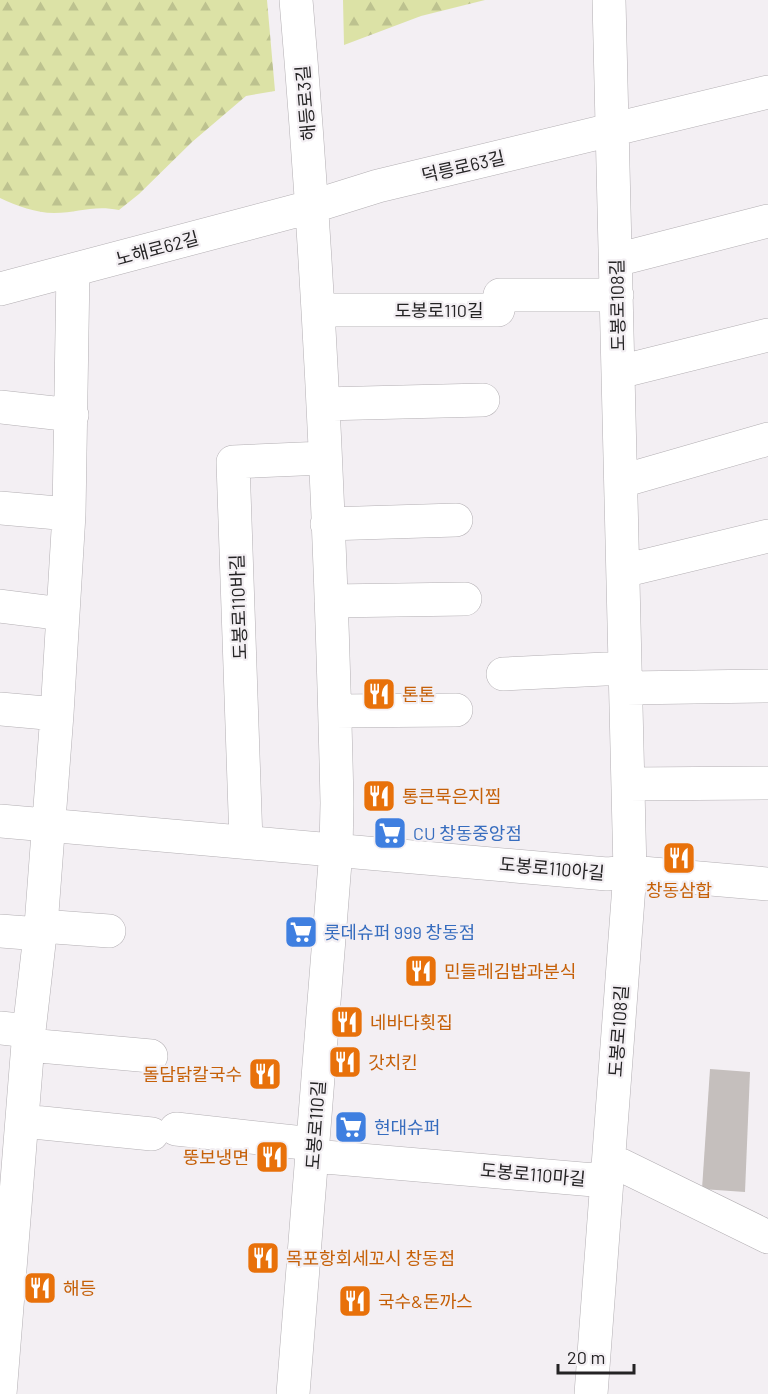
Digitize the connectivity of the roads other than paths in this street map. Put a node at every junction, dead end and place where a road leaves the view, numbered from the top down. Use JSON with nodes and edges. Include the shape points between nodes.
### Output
{"nodes":[{"id":1,"x":296,"y":0,"type":"edge"},
{"id":2,"x":609,"y":0,"type":"edge"},
{"id":3,"x":768,"y":92,"type":"edge"},
{"id":4,"x":613,"y":130,"type":"junction"},
{"id":5,"x":314,"y":206,"type":"junction"},
{"id":6,"x":768,"y":221,"type":"edge"},
{"id":7,"x":616,"y":260,"type":"junction"},
{"id":8,"x":73,"y":270,"type":"junction"},
{"id":9,"x":0,"y":288,"type":"edge"},
{"id":10,"x":617,"y":296,"type":"junction"},
{"id":11,"x":320,"y":310,"type":"junction"},
{"id":12,"x":768,"y":335,"type":"edge"},
{"id":13,"x":619,"y":372,"type":"junction"},
{"id":14,"x":483,"y":400,"type":"dead end"},
{"id":15,"x":323,"y":404,"type":"junction"},
{"id":16,"x":0,"y":408,"type":"edge"},
{"id":17,"x":72,"y":415,"type":"junction"},
{"id":18,"x":768,"y":439,"type":"edge"},
{"id":19,"x":324,"y":458,"type":"junction"},
{"id":20,"x":622,"y":481,"type":"junction"},
{"id":21,"x":0,"y":508,"type":"edge"},
{"id":22,"x":69,"y":514,"type":"junction"},
{"id":23,"x":456,"y":520,"type":"dead end"},
{"id":24,"x":327,"y":524,"type":"junction"},
{"id":25,"x":768,"y":536,"type":"edge"},
{"id":26,"x":623,"y":571,"type":"junction"},
{"id":27,"x":465,"y":599,"type":"dead end"},
{"id":28,"x":331,"y":600,"type":"junction"},
{"id":29,"x":0,"y":606,"type":"edge"},
{"id":30,"x":63,"y":614,"type":"junction"},
{"id":31,"x":503,"y":674,"type":"dead end"},
{"id":32,"x":626,"y":678,"type":"junction"},
{"id":33,"x":768,"y":686,"type":"edge"},
{"id":34,"x":0,"y":709,"type":"edge"},
{"id":35,"x":456,"y":710,"type":"dead end"},
{"id":36,"x":335,"y":711,"type":"junction"},
{"id":37,"x":57,"y":714,"type":"junction"},
{"id":38,"x":768,"y":783,"type":"edge"},
{"id":39,"x":628,"y":784,"type":"junction"},
{"id":40,"x":0,"y":821,"type":"edge"},
{"id":41,"x":49,"y":826,"type":"junction"},
{"id":42,"x":246,"y":842,"type":"junction"},
{"id":43,"x":336,"y":850,"type":"junction"},
{"id":44,"x":630,"y":872,"type":"junction"},
{"id":45,"x":768,"y":884,"type":"edge"},
{"id":46,"x":41,"y":930,"type":"junction"},
{"id":47,"x":0,"y":931,"type":"edge"},
{"id":48,"x":109,"y":931,"type":"dead end"},
{"id":49,"x":19,"y":1034,"type":"edge"},
{"id":50,"x":151,"y":1056,"type":"dead end"},
{"id":51,"x":16,"y":1116,"type":"edge"},
{"id":52,"x":313,"y":1150,"type":"junction"},
{"id":53,"x":608,"y":1172,"type":"junction"},
{"id":54,"x":8,"y":1201,"type":"edge"},
{"id":55,"x":768,"y":1237,"type":"edge"},
{"id":56,"x":4,"y":1294,"type":"edge"},
{"id":57,"x":0,"y":1394,"type":"edge"},
{"id":58,"x":293,"y":1394,"type":"edge"},
{"id":59,"x":591,"y":1394,"type":"edge"}],
"edges":[{"from":1,"to":5,"type":"street","name":"해등로3길"},
{"from":2,"to":4,"type":"street"},
{"from":3,"to":4,"type":"street","name":"덕릉로63길"},
{"from":4,"to":5,"type":"street","name":"덕릉로63길","via":[[378,186]]},
{"from":4,"to":7,"type":"street","name":"도봉로108길"},
{"from":5,"to":8,"type":"street","name":"노해로62길"},
{"from":5,"to":11,"type":"street","name":"도봉로110길"},
{"from":6,"to":7,"type":"street"},
{"from":7,"to":10,"type":"street","name":"도봉로108길"},
{"from":8,"to":9,"type":"street","name":"노해로62길"},
{"from":8,"to":17,"type":"street"},
{"from":10,"to":11,"type":"street","name":"도봉로110길","via":[[500,295],[498,310]]},
{"from":10,"to":13,"type":"street","name":"도봉로108길"},
{"from":11,"to":15,"type":"street","name":"도봉로110길"},
{"from":12,"to":13,"type":"street"},
{"from":13,"to":20,"type":"street","name":"도봉로108길"},
{"from":14,"to":15,"type":"street"},
{"from":15,"to":19,"type":"street","name":"도봉로110길"},
{"from":16,"to":17,"type":"street"},
{"from":17,"to":22,"type":"street"},
{"from":18,"to":20,"type":"street"},
{"from":19,"to":24,"type":"street","name":"도봉로110길"},
{"from":19,"to":42,"type":"street","name":"도봉로110바길","via":[[233,462]]},
{"from":20,"to":26,"type":"street","name":"도봉로108길"},
{"from":21,"to":22,"type":"street"},
{"from":22,"to":30,"type":"street"},
{"from":23,"to":24,"type":"street"},
{"from":24,"to":28,"type":"street","name":"도봉로110길"},
{"from":25,"to":26,"type":"street"},
{"from":26,"to":32,"type":"street","name":"도봉로108길"},
{"from":27,"to":28,"type":"street"},
{"from":28,"to":36,"type":"street","name":"도봉로110길"},
{"from":29,"to":30,"type":"street"},
{"from":30,"to":37,"type":"street"},
{"from":31,"to":32,"type":"street"},
{"from":32,"to":33,"type":"street"},
{"from":32,"to":39,"type":"street","name":"도봉로108길"},
{"from":34,"to":37,"type":"street"},
{"from":35,"to":36,"type":"street"},
{"from":36,"to":43,"type":"street","name":"도봉로110길"},
{"from":37,"to":41,"type":"street"},
{"from":38,"to":39,"type":"street"},
{"from":39,"to":44,"type":"street","name":"도봉로108길"},
{"from":40,"to":41,"type":"street"},
{"from":41,"to":42,"type":"street"},
{"from":41,"to":46,"type":"street"},
{"from":42,"to":43,"type":"street"},
{"from":43,"to":44,"type":"street","name":"도봉로110아길","via":[[607,874]]},
{"from":43,"to":52,"type":"street","name":"도봉로110길"},
{"from":44,"to":45,"type":"street","name":"도봉로110아길"},
{"from":44,"to":53,"type":"street","name":"도봉로108길"},
{"from":46,"to":47,"type":"street"},
{"from":46,"to":48,"type":"street"},
{"from":46,"to":49,"type":"street"},
{"from":49,"to":50,"type":"street"},
{"from":49,"to":51,"type":"street"},
{"from":51,"to":52,"type":"street","name":"도봉로110마길"},
{"from":51,"to":54,"type":"street"},
{"from":52,"to":53,"type":"street","name":"도봉로110마길","via":[[594,1180]]},
{"from":52,"to":58,"type":"street","name":"도봉로110길"},
{"from":53,"to":55,"type":"street","name":"도봉로110마길","via":[[621,1165]]},
{"from":53,"to":59,"type":"street","name":"도봉로108길"},
{"from":54,"to":56,"type":"street"},
{"from":56,"to":57,"type":"street"}]}
